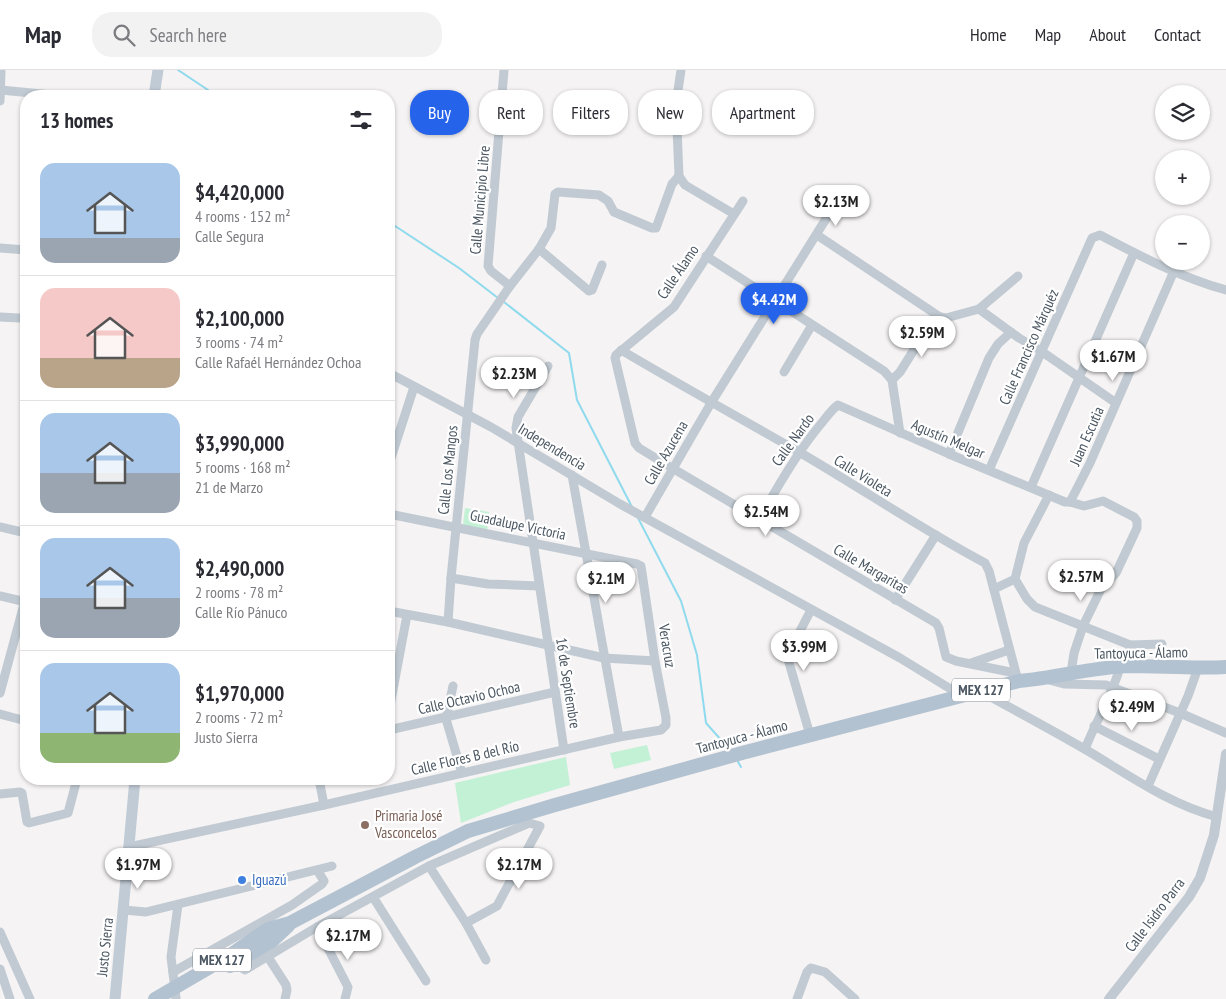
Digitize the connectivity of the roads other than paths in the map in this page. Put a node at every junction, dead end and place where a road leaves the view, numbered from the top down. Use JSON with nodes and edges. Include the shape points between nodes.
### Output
{"nodes":[{"id":1,"x":1,"y":70,"type":"edge"},
{"id":2,"x":158,"y":70,"type":"edge"},
{"id":3,"x":504,"y":70,"type":"edge"},
{"id":4,"x":681,"y":70,"type":"edge"},
{"id":5,"x":0,"y":90,"type":"edge"},
{"id":6,"x":155,"y":90,"type":"edge"},
{"id":7,"x":20,"y":92,"type":"edge"},
{"id":8,"x":0,"y":101,"type":"edge"},
{"id":9,"x":679,"y":176,"type":"junction"},
{"id":10,"x":743,"y":201,"type":"dead end"},
{"id":11,"x":834,"y":206,"type":"dead end"},
{"id":12,"x":734,"y":214,"type":"junction"},
{"id":13,"x":817,"y":235,"type":"junction"},
{"id":14,"x":0,"y":248,"type":"edge"},
{"id":15,"x":539,"y":249,"type":"junction"},
{"id":16,"x":20,"y":250,"type":"edge"},
{"id":17,"x":1134,"y":253,"type":"junction"},
{"id":18,"x":706,"y":256,"type":"junction"},
{"id":19,"x":602,"y":265,"type":"dead end"},
{"id":20,"x":1174,"y":271,"type":"junction"},
{"id":21,"x":1018,"y":276,"type":"dead end"},
{"id":22,"x":508,"y":288,"type":"junction"},
{"id":23,"x":1226,"y":290,"type":"edge"},
{"id":24,"x":775,"y":300,"type":"junction"},
{"id":25,"x":979,"y":309,"type":"junction"},
{"id":26,"x":0,"y":317,"type":"edge"},
{"id":27,"x":940,"y":317,"type":"junction"},
{"id":28,"x":19,"y":318,"type":"dead end"},
{"id":29,"x":812,"y":325,"type":"junction"},
{"id":30,"x":1011,"y":332,"type":"junction"},
{"id":31,"x":621,"y":350,"type":"junction"},
{"id":32,"x":1042,"y":351,"type":"junction"},
{"id":33,"x":615,"y":358,"type":"joint"},
{"id":34,"x":548,"y":366,"type":"dead end"},
{"id":35,"x":784,"y":372,"type":"dead end"},
{"id":36,"x":395,"y":376,"type":"edge"},
{"id":37,"x":1079,"y":378,"type":"junction"},
{"id":38,"x":892,"y":380,"type":"junction"},
{"id":39,"x":414,"y":387,"type":"junction"},
{"id":40,"x":711,"y":403,"type":"junction"},
{"id":41,"x":1116,"y":403,"type":"junction"},
{"id":42,"x":838,"y":405,"type":"joint"},
{"id":43,"x":468,"y":415,"type":"junction"},
{"id":44,"x":900,"y":433,"type":"junction"},
{"id":45,"x":518,"y":442,"type":"junction"},
{"id":46,"x":395,"y":446,"type":"edge"},
{"id":47,"x":800,"y":453,"type":"junction"},
{"id":48,"x":949,"y":454,"type":"junction"},
{"id":49,"x":672,"y":468,"type":"junction"},
{"id":50,"x":989,"y":470,"type":"junction"},
{"id":51,"x":572,"y":475,"type":"junction"},
{"id":52,"x":1031,"y":487,"type":"junction"},
{"id":53,"x":1049,"y":495,"type":"junction"},
{"id":54,"x":1070,"y":502,"type":"junction"},
{"id":55,"x":395,"y":515,"type":"edge"},
{"id":56,"x":643,"y":516,"type":"junction"},
{"id":57,"x":759,"y":520,"type":"junction"},
{"id":58,"x":456,"y":526,"type":"junction"},
{"id":59,"x":0,"y":527,"type":"edge"},
{"id":60,"x":20,"y":532,"type":"edge"},
{"id":61,"x":936,"y":535,"type":"junction"},
{"id":62,"x":533,"y":542,"type":"junction"},
{"id":63,"x":585,"y":553,"type":"junction"},
{"id":64,"x":641,"y":566,"type":"joint"},
{"id":65,"x":451,"y":578,"type":"junction"},
{"id":66,"x":1015,"y":579,"type":"junction"},
{"id":67,"x":539,"y":586,"type":"junction"},
{"id":68,"x":994,"y":589,"type":"junction"},
{"id":69,"x":0,"y":596,"type":"edge"},
{"id":70,"x":20,"y":599,"type":"edge"},
{"id":71,"x":895,"y":600,"type":"junction"},
{"id":72,"x":811,"y":610,"type":"junction"},
{"id":73,"x":395,"y":612,"type":"edge"},
{"id":74,"x":407,"y":615,"type":"junction"},
{"id":75,"x":20,"y":619,"type":"edge"},
{"id":76,"x":448,"y":622,"type":"junction"},
{"id":77,"x":1083,"y":626,"type":"junction"},
{"id":78,"x":1162,"y":644,"type":"dead end"},
{"id":79,"x":548,"y":645,"type":"junction"},
{"id":80,"x":1130,"y":645,"type":"junction"},
{"id":81,"x":1009,"y":650,"type":"junction"},
{"id":82,"x":604,"y":658,"type":"junction"},
{"id":83,"x":655,"y":661,"type":"junction"},
{"id":84,"x":971,"y":663,"type":"junction"},
{"id":85,"x":1124,"y":667,"type":"junction"},
{"id":86,"x":1226,"y":667,"type":"edge"},
{"id":87,"x":1198,"y":668,"type":"junction"},
{"id":88,"x":1071,"y":672,"type":"junction"},
{"id":89,"x":1017,"y":677,"type":"junction"},
{"id":90,"x":395,"y":678,"type":"edge"},
{"id":91,"x":1044,"y":679,"type":"junction"},
{"id":92,"x":453,"y":686,"type":"dead end"},
{"id":93,"x":1114,"y":688,"type":"junction"},
{"id":94,"x":979,"y":691,"type":"junction"},
{"id":95,"x":555,"y":692,"type":"junction"},
{"id":96,"x":0,"y":693,"type":"edge"},
{"id":97,"x":962,"y":696,"type":"junction"},
{"id":98,"x":1180,"y":713,"type":"junction"},
{"id":99,"x":0,"y":714,"type":"edge"},
{"id":100,"x":446,"y":718,"type":"junction"},
{"id":101,"x":20,"y":719,"type":"edge"},
{"id":102,"x":1094,"y":726,"type":"junction"},
{"id":103,"x":395,"y":729,"type":"edge"},
{"id":104,"x":661,"y":730,"type":"joint"},
{"id":105,"x":1226,"y":733,"type":"edge"},
{"id":106,"x":810,"y":736,"type":"junction"},
{"id":107,"x":619,"y":737,"type":"junction"},
{"id":108,"x":1085,"y":749,"type":"junction"},
{"id":109,"x":564,"y":750,"type":"junction"},
{"id":110,"x":1226,"y":754,"type":"edge"},
{"id":111,"x":1160,"y":759,"type":"junction"},
{"id":112,"x":462,"y":773,"type":"junction"},
{"id":113,"x":75,"y":785,"type":"edge"},
{"id":114,"x":134,"y":785,"type":"edge"},
{"id":115,"x":320,"y":785,"type":"edge"},
{"id":116,"x":1148,"y":786,"type":"junction"},
{"id":117,"x":0,"y":794,"type":"edge"},
{"id":118,"x":324,"y":805,"type":"junction"},
{"id":119,"x":1218,"y":817,"type":"junction"},
{"id":120,"x":129,"y":847,"type":"junction"},
{"id":121,"x":332,"y":866,"type":"dead end"},
{"id":122,"x":429,"y":866,"type":"junction"},
{"id":123,"x":317,"y":870,"type":"junction"},
{"id":124,"x":373,"y":897,"type":"junction"},
{"id":125,"x":178,"y":905,"type":"junction"},
{"id":126,"x":124,"y":910,"type":"junction"},
{"id":127,"x":466,"y":923,"type":"junction"},
{"id":128,"x":317,"y":927,"type":"junction"},
{"id":129,"x":0,"y":932,"type":"edge"},
{"id":130,"x":268,"y":957,"type":"junction"},
{"id":131,"x":231,"y":959,"type":"junction"},
{"id":132,"x":486,"y":960,"type":"dead end"},
{"id":133,"x":0,"y":969,"type":"edge"},
{"id":134,"x":172,"y":972,"type":"junction"},
{"id":135,"x":426,"y":982,"type":"dead end"},
{"id":136,"x":175,"y":995,"type":"edge"},
{"id":137,"x":10,"y":999,"type":"edge"},
{"id":138,"x":30,"y":999,"type":"edge"},
{"id":139,"x":115,"y":999,"type":"edge"},
{"id":140,"x":155,"y":999,"type":"edge"},
{"id":141,"x":285,"y":999,"type":"edge"},
{"id":142,"x":345,"y":999,"type":"edge"},
{"id":143,"x":797,"y":999,"type":"edge"},
{"id":144,"x":855,"y":999,"type":"edge"},
{"id":145,"x":1109,"y":999,"type":"edge"}],
"edges":[{"from":1,"to":5,"type":"street"},
{"from":2,"to":6,"type":"main road"},
{"from":3,"to":22,"type":"street","name":"Calle Municipio Libre","via":[[488,266]]},
{"from":4,"to":9,"type":"street","via":[[676,104]]},
{"from":5,"to":7,"type":"street"},
{"from":5,"to":8,"type":"street"},
{"from":9,"to":12,"type":"street","via":[[686,186]]},
{"from":9,"to":15,"type":"street","name":"Calle Los Mangos","via":[[672,184],[656,228],[614,212],[608,201],[599,195],[558,192],[555,194],[551,228]]},
{"from":10,"to":12,"type":"street","name":"Calle Álamo"},
{"from":11,"to":13,"type":"street","name":"Calle Azucena"},
{"from":12,"to":18,"type":"street","name":"Calle Álamo"},
{"from":13,"to":24,"type":"street","name":"Calle Azucena"},
{"from":13,"to":27,"type":"street"},
{"from":14,"to":16,"type":"street"},
{"from":15,"to":19,"type":"street","via":[[589,291]]},
{"from":15,"to":22,"type":"street","name":"Calle Los Mangos"},
{"from":17,"to":20,"type":"street"},
{"from":17,"to":32,"type":"street","name":"Calle Francisco Márquéz","via":[[1100,234],[1092,238]]},
{"from":17,"to":37,"type":"street"},
{"from":18,"to":24,"type":"street"},
{"from":18,"to":31,"type":"street","name":"Calle Álamo","via":[[674,307]]},
{"from":20,"to":23,"type":"street"},
{"from":20,"to":41,"type":"street","name":"Juan Escutia"},
{"from":21,"to":25,"type":"street"},
{"from":22,"to":43,"type":"street","name":"Calle Los Mangos","via":[[474,340]]},
{"from":24,"to":29,"type":"street"},
{"from":24,"to":40,"type":"street","name":"Calle Azucena"},
{"from":25,"to":27,"type":"street"},
{"from":25,"to":30,"type":"street"},
{"from":26,"to":28,"type":"street"},
{"from":27,"to":38,"type":"street","via":[[927,327]]},
{"from":29,"to":35,"type":"street"},
{"from":29,"to":38,"type":"street","via":[[884,371]]},
{"from":30,"to":32,"type":"street"},
{"from":30,"to":48,"type":"street","via":[[989,358]]},
{"from":31,"to":33,"type":"street","name":"Calle Álamo"},
{"from":31,"to":40,"type":"street","name":"Calle Violeta"},
{"from":32,"to":37,"type":"street"},
{"from":32,"to":50,"type":"street","name":"Calle Francisco Márquéz"},
{"from":33,"to":49,"type":"street","name":"Calle Margaritas","via":[[635,443]]},
{"from":34,"to":45,"type":"street","name":"16 de Septiembre","via":[[518,417]]},
{"from":36,"to":39,"type":"street","name":"Independencia"},
{"from":37,"to":41,"type":"street"},
{"from":37,"to":52,"type":"street"},
{"from":38,"to":44,"type":"street"},
{"from":39,"to":43,"type":"street","name":"Independencia"},
{"from":39,"to":46,"type":"street"},
{"from":40,"to":47,"type":"street","name":"Calle Violeta"},
{"from":40,"to":49,"type":"street","name":"Calle Azucena"},
{"from":41,"to":54,"type":"street","name":"Juan Escutia"},
{"from":42,"to":44,"type":"street","name":"Agustín Melgar"},
{"from":42,"to":47,"type":"street","name":"Calle Nardo"},
{"from":43,"to":45,"type":"street","name":"Independencia"},
{"from":43,"to":58,"type":"street","name":"Calle Los Mangos"},
{"from":44,"to":48,"type":"street","name":"Agustín Melgar"},
{"from":45,"to":51,"type":"street","name":"Independencia"},
{"from":45,"to":62,"type":"street","name":"16 de Septiembre"},
{"from":47,"to":57,"type":"street","name":"Calle Nardo"},
{"from":47,"to":61,"type":"street","name":"Calle Violeta"},
{"from":48,"to":50,"type":"street","name":"Agustín Melgar"},
{"from":49,"to":56,"type":"street","name":"Calle Azucena"},
{"from":49,"to":57,"type":"street","name":"Calle Margaritas"},
{"from":50,"to":52,"type":"street","name":"Agustín Melgar"},
{"from":51,"to":56,"type":"street","name":"Independencia"},
{"from":51,"to":63,"type":"street"},
{"from":52,"to":53,"type":"street","name":"Agustín Melgar"},
{"from":53,"to":54,"type":"street","name":"Agustín Melgar"},
{"from":53,"to":66,"type":"street","via":[[1024,544]]},
{"from":54,"to":77,"type":"street","name":"Agustín Melgar","via":[[1084,506],[1103,501],[1137,521],[1137,528],[1116,573],[1101,589]]},
{"from":55,"to":58,"type":"street","name":"Guadalupe Victoria"},
{"from":56,"to":72,"type":"street","name":"Independencia"},
{"from":57,"to":71,"type":"street","name":"Calle Margaritas"},
{"from":58,"to":62,"type":"street","name":"Guadalupe Victoria"},
{"from":58,"to":65,"type":"street","name":"Calle Los Mangos"},
{"from":59,"to":60,"type":"street"},
{"from":61,"to":68,"type":"street","name":"Calle Violeta","via":[[985,564]]},
{"from":61,"to":71,"type":"street"},
{"from":62,"to":63,"type":"street","name":"Guadalupe Victoria"},
{"from":62,"to":67,"type":"street","name":"16 de Septiembre"},
{"from":63,"to":64,"type":"street","name":"Guadalupe Victoria"},
{"from":63,"to":82,"type":"street"},
{"from":64,"to":83,"type":"street","name":"Veracruz"},
{"from":65,"to":67,"type":"street","via":[[488,584]]},
{"from":65,"to":76,"type":"street","name":"Calle Los Mangos"},
{"from":66,"to":68,"type":"street"},
{"from":66,"to":77,"type":"street","via":[[1035,607]]},
{"from":67,"to":79,"type":"street","name":"16 de Septiembre"},
{"from":68,"to":81,"type":"street","name":"Calle Violeta"},
{"from":69,"to":70,"type":"street"},
{"from":71,"to":84,"type":"street","name":"Calle Margaritas","via":[[936,623],[946,657]]},
{"from":72,"to":97,"type":"street","name":"Independencia"},
{"from":72,"to":106,"type":"street","via":[[788,659]]},
{"from":73,"to":74,"type":"street"},
{"from":74,"to":76,"type":"street"},
{"from":74,"to":90,"type":"street"},
{"from":75,"to":96,"type":"street"},
{"from":76,"to":79,"type":"street"},
{"from":77,"to":80,"type":"street"},
{"from":77,"to":88,"type":"street"},
{"from":78,"to":80,"type":"street"},
{"from":79,"to":82,"type":"street"},
{"from":79,"to":95,"type":"street","name":"16 de Septiembre"},
{"from":80,"to":85,"type":"street"},
{"from":81,"to":84,"type":"street"},
{"from":81,"to":89,"type":"street","name":"Calle Violeta"},
{"from":82,"to":83,"type":"street"},
{"from":82,"to":107,"type":"street"},
{"from":83,"to":104,"type":"street","name":"Veracruz","via":[[666,718],[666,726]]},
{"from":84,"to":89,"type":"street","name":"Calle Margaritas"},
{"from":85,"to":87,"type":"main road","name":"Tantoyuca - Álamo","number":"MEX 127"},
{"from":85,"to":88,"type":"main road","name":"Tantoyuca - Álamo","number":"MEX 127"},
{"from":85,"to":93,"type":"street"},
{"from":86,"to":87,"type":"main road","name":"Tantoyuca - Álamo","number":"MEX 127"},
{"from":87,"to":98,"type":"street"},
{"from":88,"to":91,"type":"main road","name":"Tantoyuca - Álamo","number":"MEX 127"},
{"from":89,"to":91,"type":"main road","name":"Tantoyuca - Álamo","number":"MEX 127"},
{"from":89,"to":94,"type":"main road","name":"Tantoyuca - Álamo","number":"MEX 127"},
{"from":91,"to":93,"type":"street"},
{"from":92,"to":100,"type":"street"},
{"from":93,"to":98,"type":"street"},
{"from":93,"to":102,"type":"street"},
{"from":94,"to":97,"type":"main road","name":"Tantoyuca - Álamo","number":"MEX 127"},
{"from":94,"to":108,"type":"street"},
{"from":95,"to":100,"type":"street","name":"Calle Octavio Ochoa"},
{"from":95,"to":109,"type":"street","name":"16 de Septiembre"},
{"from":97,"to":106,"type":"main road","name":"Tantoyuca - Álamo","number":"MEX 127"},
{"from":98,"to":105,"type":"street"},
{"from":98,"to":111,"type":"street"},
{"from":99,"to":101,"type":"street"},
{"from":100,"to":103,"type":"street","name":"Calle Octavio Ochoa"},
{"from":100,"to":112,"type":"street"},
{"from":102,"to":108,"type":"street"},
{"from":102,"to":111,"type":"street"},
{"from":104,"to":107,"type":"street","name":"Calle Flores B del Río"},
{"from":106,"to":131,"type":"main road","name":"Tantoyuca - Álamo","number":"MEX 127","via":[[468,831],[290,923],[272,941]]},
{"from":107,"to":109,"type":"street","name":"Calle Flores B del Río"},
{"from":108,"to":116,"type":"street"},
{"from":109,"to":112,"type":"street","name":"Calle Flores B del Río"},
{"from":110,"to":119,"type":"street","name":"Calle Isidro Parra"},
{"from":111,"to":116,"type":"street"},
{"from":112,"to":118,"type":"street","name":"Calle Flores B del Río"},
{"from":113,"to":117,"type":"street","via":[[68,813],[29,822],[22,793]]},
{"from":114,"to":120,"type":"main road","name":"Justo Sierra"},
{"from":115,"to":118,"type":"street"},
{"from":116,"to":119,"type":"street","via":[[1180,805]]},
{"from":118,"to":120,"type":"street","name":"Calle Flores B del Río"},
{"from":119,"to":145,"type":"street","name":"Calle Isidro Parra","via":[[1200,878],[1189,897]]},
{"from":120,"to":126,"type":"main road","name":"Justo Sierra"},
{"from":121,"to":123,"type":"street"},
{"from":122,"to":124,"type":"street"},
{"from":122,"to":127,"type":"street"},
{"from":122,"to":127,"type":"street","via":[[529,822],[540,826],[497,906]]},
{"from":123,"to":125,"type":"street"},
{"from":123,"to":134,"type":"street","via":[[324,881],[322,884],[292,905]]},
{"from":124,"to":128,"type":"street"},
{"from":124,"to":135,"type":"street"},
{"from":125,"to":126,"type":"street","via":[[146,912]]},
{"from":125,"to":134,"type":"street"},
{"from":126,"to":139,"type":"main road","name":"Justo Sierra"},
{"from":127,"to":132,"type":"street"},
{"from":128,"to":130,"type":"street"},
{"from":128,"to":142,"type":"street","via":[[348,987]]},
{"from":129,"to":138,"type":"street"},
{"from":130,"to":131,"type":"street","via":[[246,970]]},
{"from":130,"to":141,"type":"street","via":[[286,985]]},
{"from":131,"to":136,"type":"main road","number":"MEX 127"},
{"from":133,"to":137,"type":"street"},
{"from":134,"to":136,"type":"street"},
{"from":136,"to":140,"type":"main road","number":"MEX 127"},
{"from":143,"to":144,"type":"street","via":[[807,972],[812,968],[825,972]]}]}
